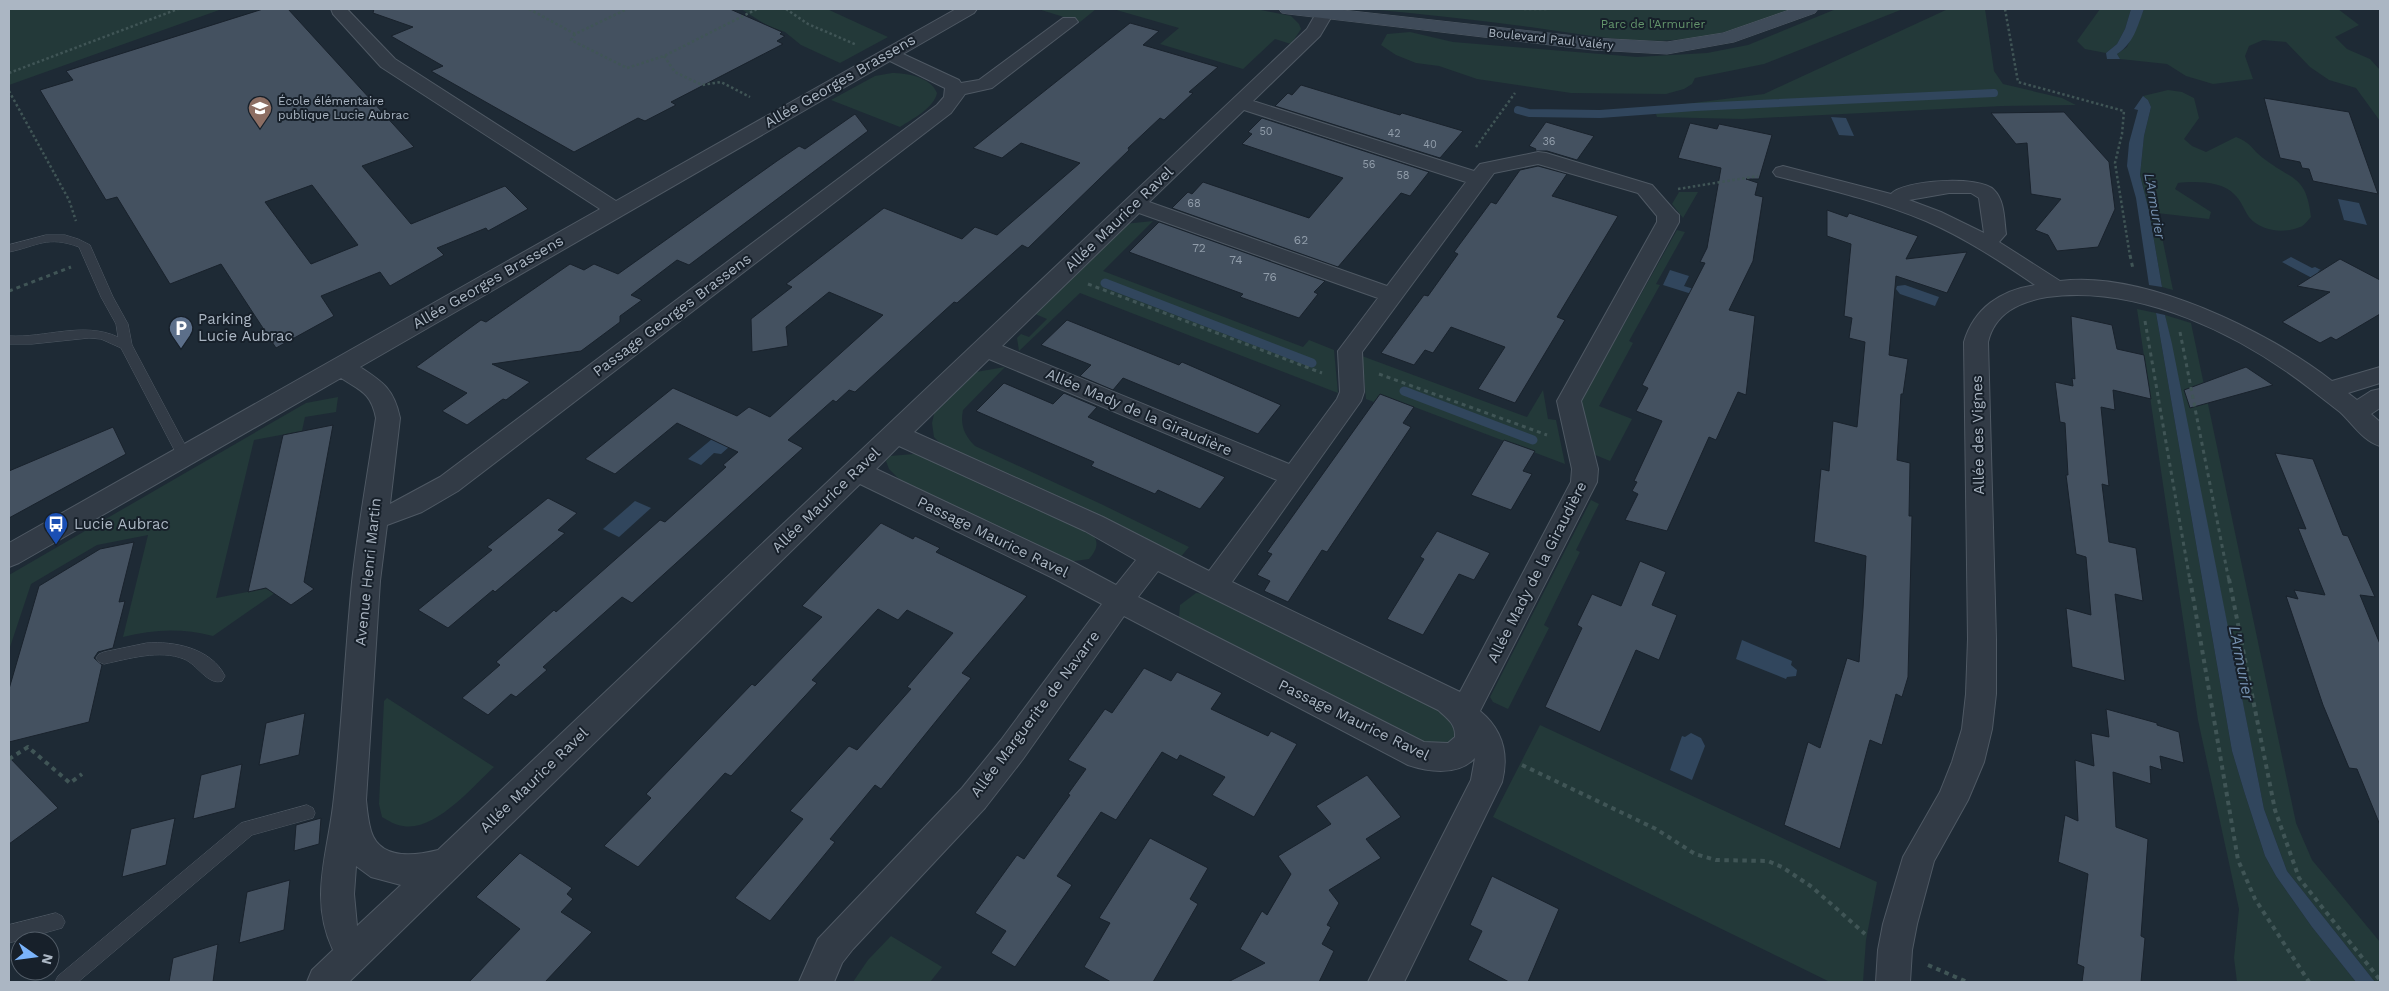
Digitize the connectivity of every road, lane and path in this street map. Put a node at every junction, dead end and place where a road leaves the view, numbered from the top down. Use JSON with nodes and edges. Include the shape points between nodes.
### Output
{"nodes":[{"id":1,"x":178,"y":9,"type":"edge"},
{"id":2,"x":529,"y":9,"type":"edge"},
{"id":3,"x":627,"y":9,"type":"edge"},
{"id":4,"x":757,"y":9,"type":"edge"},
{"id":5,"x":786,"y":9,"type":"edge"},
{"id":6,"x":968,"y":9,"type":"edge"},
{"id":7,"x":1288,"y":9,"type":"edge"},
{"id":8,"x":1524,"y":9,"type":"edge"},
{"id":9,"x":1547,"y":9,"type":"edge"},
{"id":10,"x":1809,"y":9,"type":"edge"},
{"id":11,"x":2005,"y":9,"type":"edge"},
{"id":12,"x":339,"y":10,"type":"dead end"},
{"id":13,"x":1324,"y":14,"type":"junction"},
{"id":14,"x":1069,"y":22,"type":"dead end"},
{"id":15,"x":575,"y":34,"type":"junction"},
{"id":16,"x":889,"y":54,"type":"junction"},
{"id":17,"x":664,"y":56,"type":"junction"},
{"id":18,"x":9,"y":72,"type":"edge"},
{"id":19,"x":956,"y":90,"type":"junction"},
{"id":20,"x":9,"y":91,"type":"edge"},
{"id":21,"x":1515,"y":93,"type":"dead end"},
{"id":22,"x":750,"y":97,"type":"dead end"},
{"id":23,"x":1240,"y":104,"type":"junction"},
{"id":24,"x":1773,"y":173,"type":"joint"},
{"id":25,"x":1470,"y":176,"type":"junction"},
{"id":26,"x":1654,"y":199,"type":"junction"},
{"id":27,"x":1134,"y":204,"type":"junction"},
{"id":28,"x":1897,"y":204,"type":"junction"},
{"id":29,"x":614,"y":209,"type":"junction"},
{"id":30,"x":1986,"y":243,"type":"junction"},
{"id":31,"x":84,"y":245,"type":"junction"},
{"id":32,"x":9,"y":249,"type":"edge"},
{"id":33,"x":92,"y":260,"type":"junction"},
{"id":34,"x":2134,"y":275,"type":"dead end"},
{"id":35,"x":2054,"y":288,"type":"junction"},
{"id":36,"x":9,"y":291,"type":"edge"},
{"id":37,"x":1391,"y":295,"type":"junction"},
{"id":38,"x":2144,"y":318,"type":"dead end"},
{"id":39,"x":2179,"y":325,"type":"dead end"},
{"id":40,"x":9,"y":340,"type":"edge"},
{"id":41,"x":126,"y":345,"type":"junction"},
{"id":42,"x":985,"y":348,"type":"junction"},
{"id":43,"x":342,"y":366,"type":"junction"},
{"id":44,"x":2380,"y":375,"type":"edge"},
{"id":45,"x":2330,"y":390,"type":"junction"},
{"id":46,"x":2380,"y":397,"type":"edge"},
{"id":47,"x":2356,"y":412,"type":"junction"},
{"id":48,"x":895,"y":434,"type":"junction"},
{"id":49,"x":2380,"y":437,"type":"edge"},
{"id":50,"x":184,"y":456,"type":"junction"},
{"id":51,"x":857,"y":471,"type":"junction"},
{"id":52,"x":1294,"y":477,"type":"junction"},
{"id":53,"x":373,"y":519,"type":"junction"},
{"id":54,"x":9,"y":556,"type":"edge"},
{"id":55,"x":1154,"y":557,"type":"junction"},
{"id":56,"x":1214,"y":586,"type":"junction"},
{"id":57,"x":1119,"y":600,"type":"junction"},
{"id":58,"x":104,"y":658,"type":"dead end"},
{"id":59,"x":217,"y":676,"type":"dead end"},
{"id":60,"x":1466,"y":717,"type":"junction"},
{"id":61,"x":1490,"y":750,"type":"junction"},
{"id":62,"x":9,"y":758,"type":"edge"},
{"id":63,"x":82,"y":774,"type":"dead end"},
{"id":64,"x":350,"y":800,"type":"junction"},
{"id":65,"x":307,"y":812,"type":"dead end"},
{"id":66,"x":446,"y":864,"type":"junction"},
{"id":67,"x":56,"y":922,"type":"dead end"},
{"id":68,"x":9,"y":934,"type":"edge"},
{"id":69,"x":359,"y":948,"type":"junction"},
{"id":70,"x":1895,"y":950,"type":"junction"},
{"id":71,"x":2380,"y":980,"type":"edge"},
{"id":72,"x":328,"y":981,"type":"edge"},
{"id":73,"x":64,"y":982,"type":"edge"},
{"id":74,"x":816,"y":982,"type":"edge"},
{"id":75,"x":1386,"y":982,"type":"edge"},
{"id":76,"x":1893,"y":982,"type":"edge"},
{"id":77,"x":1967,"y":982,"type":"edge"},
{"id":78,"x":2309,"y":982,"type":"edge"}],
"edges":[{"from":1,"to":18,"type":"path"},
{"from":2,"to":15,"type":"path"},
{"from":3,"to":15,"type":"path"},
{"from":4,"to":17,"type":"path"},
{"from":5,"to":16,"type":"path","via":[[808,24],[866,49]]},
{"from":6,"to":16,"type":"street","name":"Allée Georges Brassens"},
{"from":7,"to":13,"type":"street","name":"Boulevard Paul Valéry"},
{"from":8,"to":9,"type":"path"},
{"from":10,"to":13,"type":"street","name":"Boulevard Paul Valéry","via":[[1727,38],[1667,48],[1593,44]]},
{"from":11,"to":34,"type":"path","via":[[2018,82],[2124,111],[2115,163]]},
{"from":12,"to":29,"type":"street","via":[[388,63]]},
{"from":13,"to":23,"type":"street","name":"Allée Maurice Ravel","via":[[1314,32]]},
{"from":14,"to":19,"type":"street","via":[[985,84]]},
{"from":15,"to":17,"type":"path","via":[[571,40],[627,68]]},
{"from":16,"to":19,"type":"street","via":[[948,81]]},
{"from":16,"to":29,"type":"street","name":"Allée Georges Brassens"},
{"from":17,"to":22,"type":"path","via":[[675,72],[702,85],[721,82]]},
{"from":19,"to":53,"type":"street","name":"Passage Georges Brassens","via":[[944,109],[449,484],[419,503]]},
{"from":20,"to":31,"type":"path","via":[[69,200]]},
{"from":21,"to":25,"type":"path","via":[[1467,159]]},
{"from":23,"to":25,"type":"street"},
{"from":23,"to":27,"type":"street","name":"Allée Maurice Ravel"},
{"from":24,"to":26,"type":"path","via":[[1669,191]]},
{"from":24,"to":28,"type":"street"},
{"from":25,"to":26,"type":"street","name":"Allée Mady de la Giraudière","via":[[1492,166],[1544,159],[1642,188]]},
{"from":25,"to":37,"type":"street","name":"Allée Mady de la Giraudière"},
{"from":26,"to":60,"type":"street","name":"Allée Mady de la Giraudière","via":[[1668,215],[1668,222],[1569,401],[1585,470],[1584,482]]},
{"from":27,"to":37,"type":"street"},
{"from":27,"to":42,"type":"street","name":"Allée Maurice Ravel"},
{"from":28,"to":30,"type":"street"},
{"from":28,"to":30,"type":"street","via":[[1900,196],[1905,194],[1963,185],[1978,188],[1989,198],[1994,228],[1994,236]]},
{"from":29,"to":43,"type":"street","name":"Allée Georges Brassens"},
{"from":30,"to":35,"type":"street"},
{"from":31,"to":32,"type":"lane","via":[[53,237],[37,238]]},
{"from":31,"to":33,"type":"lane"},
{"from":33,"to":36,"type":"path"},
{"from":33,"to":41,"type":"lane","via":[[122,324]]},
{"from":35,"to":45,"type":"street","name":"Allée des Vignes","via":[[2106,290],[2183,308],[2266,348]]},
{"from":35,"to":70,"type":"street","name":"Allée des Vignes","via":[[2033,291],[2009,300],[1989,314],[1978,330],[1982,648],[1978,729],[1952,800],[1919,857],[1907,892]]},
{"from":37,"to":52,"type":"street","name":"Allée Mady de la Giraudière","via":[[1350,351],[1352,392],[1349,401]]},
{"from":38,"to":78,"type":"path","via":[[2238,860],[2255,898]]},
{"from":39,"to":71,"type":"path","via":[[2275,810],[2299,878]]},
{"from":40,"to":41,"type":"lane","via":[[94,334]]},
{"from":41,"to":50,"type":"lane"},
{"from":42,"to":48,"type":"street","name":"Allée Maurice Ravel"},
{"from":42,"to":52,"type":"street","name":"Allée Mady de la Giraudière"},
{"from":43,"to":50,"type":"street","name":"Allée Georges Brassens"},
{"from":43,"to":53,"type":"street","name":"Avenue Henri Martin","via":[[372,386],[386,401],[388,418]]},
{"from":44,"to":45,"type":"street"},
{"from":45,"to":47,"type":"street","name":"Allée des Vignes"},
{"from":46,"to":47,"type":"street"},
{"from":47,"to":49,"type":"street","name":"Allée des Vignes"},
{"from":48,"to":51,"type":"street","name":"Allée Maurice Ravel"},
{"from":48,"to":55,"type":"street","via":[[1094,524]]},
{"from":50,"to":54,"type":"street","name":"Allée Georges Brassens"},
{"from":51,"to":57,"type":"street","name":"Passage Maurice Ravel"},
{"from":51,"to":66,"type":"street","name":"Allée Maurice Ravel"},
{"from":52,"to":56,"type":"street","name":"Allée Mady de la Giraudière"},
{"from":53,"to":64,"type":"street","name":"Avenue Henri Martin","via":[[357,679]]},
{"from":55,"to":56,"type":"street"},
{"from":55,"to":57,"type":"street","name":"Allée Marguerite de Navarre"},
{"from":56,"to":60,"type":"street","via":[[1449,701]]},
{"from":57,"to":60,"type":"street","name":"Passage Maurice Ravel","via":[[1419,755],[1434,760],[1448,759],[1460,753],[1468,744],[1471,732]]},
{"from":57,"to":74,"type":"street","name":"Allée Marguerite de Navarre","via":[[992,776],[840,937]]},
{"from":58,"to":59,"type":"lane","via":[[142,650],[175,651],[190,654]]},
{"from":60,"to":61,"type":"street","via":[[1487,738]]},
{"from":61,"to":70,"type":"path","via":[[1656,829],[1695,854],[1716,860],[1768,861],[1782,867],[1812,887],[1872,939]]},
{"from":61,"to":75,"type":"street","via":[[1486,782]]},
{"from":62,"to":63,"type":"path","via":[[28,747],[70,783]]},
{"from":64,"to":66,"type":"street","name":"Avenue Henri Martin","via":[[356,837],[372,862],[411,870]]},
{"from":64,"to":69,"type":"street","name":"Avenue Henri Martin","via":[[340,848],[340,925],[346,940]]},
{"from":65,"to":73,"type":"lane","via":[[247,828]]},
{"from":66,"to":69,"type":"street","name":"Allée Maurice Ravel"},
{"from":67,"to":68,"type":"lane"},
{"from":69,"to":72,"type":"street","name":"Allée Maurice Ravel"},
{"from":70,"to":76,"type":"street","name":"Allée des Vignes"},
{"from":70,"to":77,"type":"path"}]}
